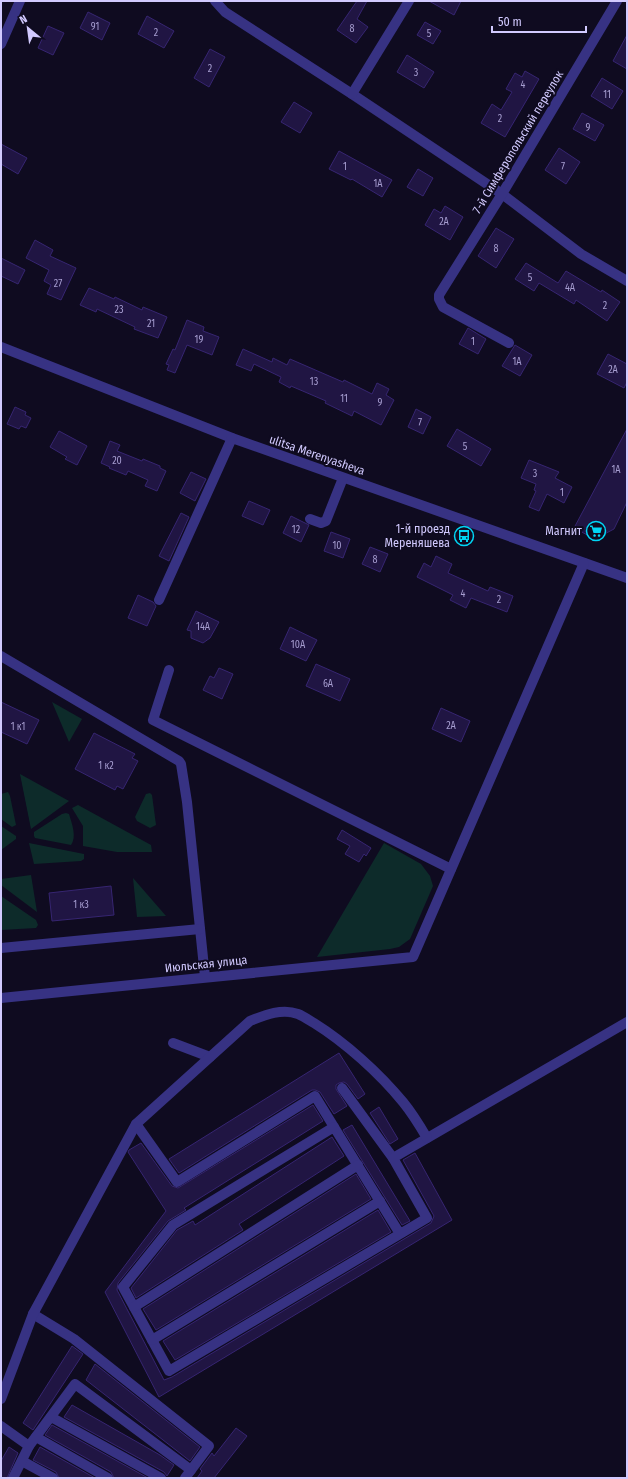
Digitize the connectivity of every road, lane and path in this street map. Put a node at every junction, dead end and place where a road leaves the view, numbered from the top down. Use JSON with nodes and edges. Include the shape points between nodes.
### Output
{"nodes":[{"id":1,"x":20,"y":1,"type":"edge"},
{"id":2,"x":215,"y":1,"type":"edge"},
{"id":3,"x":409,"y":1,"type":"edge"},
{"id":4,"x":617,"y":1,"type":"edge"},
{"id":5,"x":1,"y":44,"type":"edge"},
{"id":6,"x":352,"y":94,"type":"junction"},
{"id":7,"x":502,"y":194,"type":"junction"},
{"id":8,"x":627,"y":281,"type":"edge"},
{"id":9,"x":509,"y":343,"type":"dead end"},
{"id":10,"x":1,"y":347,"type":"edge"},
{"id":11,"x":232,"y":438,"type":"junction"},
{"id":12,"x":343,"y":478,"type":"junction"},
{"id":13,"x":310,"y":519,"type":"dead end"},
{"id":14,"x":584,"y":563,"type":"junction"},
{"id":15,"x":626,"y":574,"type":"edge"},
{"id":16,"x":159,"y":600,"type":"dead end"},
{"id":17,"x":1,"y":656,"type":"edge"},
{"id":18,"x":170,"y":670,"type":"dead end"},
{"id":19,"x":451,"y":869,"type":"junction"},
{"id":20,"x":200,"y":929,"type":"junction"},
{"id":21,"x":1,"y":948,"type":"edge"},
{"id":22,"x":205,"y":977,"type":"junction"},
{"id":23,"x":1,"y":998,"type":"edge"},
{"id":24,"x":627,"y":1022,"type":"edge"},
{"id":25,"x":173,"y":1043,"type":"dead end"},
{"id":26,"x":210,"y":1057,"type":"junction"},
{"id":27,"x":342,"y":1088,"type":"dead end"},
{"id":28,"x":136,"y":1124,"type":"junction"},
{"id":29,"x":334,"y":1127,"type":"junction"},
{"id":30,"x":427,"y":1138,"type":"junction"},
{"id":31,"x":393,"y":1158,"type":"junction"},
{"id":32,"x":358,"y":1166,"type":"junction"},
{"id":33,"x":380,"y":1201,"type":"junction"},
{"id":34,"x":400,"y":1234,"type":"junction"},
{"id":35,"x":134,"y":1307,"type":"junction"},
{"id":36,"x":33,"y":1314,"type":"junction"},
{"id":37,"x":152,"y":1340,"type":"junction"},
{"id":38,"x":1,"y":1399,"type":"edge"},
{"id":39,"x":51,"y":1417,"type":"junction"},
{"id":40,"x":1,"y":1426,"type":"edge"},
{"id":41,"x":36,"y":1437,"type":"junction"},
{"id":42,"x":29,"y":1446,"type":"junction"},
{"id":43,"x":22,"y":1461,"type":"junction"},
{"id":44,"x":188,"y":1474,"type":"edge"},
{"id":45,"x":13,"y":1478,"type":"edge"},
{"id":46,"x":53,"y":1478,"type":"edge"},
{"id":47,"x":108,"y":1478,"type":"edge"},
{"id":48,"x":161,"y":1478,"type":"edge"}],
"edges":[{"from":1,"to":5,"type":"street"},
{"from":2,"to":6,"type":"street","via":[[225,12]]},
{"from":3,"to":6,"type":"street"},
{"from":4,"to":7,"type":"street","name":"7-й Симферопольский переулок"},
{"from":6,"to":7,"type":"street"},
{"from":7,"to":8,"type":"street","via":[[581,254]]},
{"from":7,"to":9,"type":"street","name":"7-й Симферопольский переулок","via":[[439,299],[443,307]]},
{"from":10,"to":11,"type":"street","name":"ulitsa Merenyasheva"},
{"from":11,"to":12,"type":"street","name":"ulitsa Merenyasheva"},
{"from":11,"to":16,"type":"street"},
{"from":12,"to":13,"type":"street","via":[[326,522]]},
{"from":12,"to":14,"type":"street","name":"ulitsa Merenyasheva"},
{"from":14,"to":15,"type":"street","name":"ulitsa Merenyasheva"},
{"from":14,"to":19,"type":"street"},
{"from":17,"to":20,"type":"street","via":[[180,763],[187,802]]},
{"from":18,"to":19,"type":"street","via":[[153,720]]},
{"from":19,"to":22,"type":"street","name":"Июльская улица","via":[[413,956]]},
{"from":20,"to":21,"type":"street"},
{"from":20,"to":22,"type":"street"},
{"from":22,"to":23,"type":"street","name":"Июльская улица"},
{"from":24,"to":30,"type":"street"},
{"from":25,"to":26,"type":"street"},
{"from":26,"to":28,"type":"street"},
{"from":26,"to":30,"type":"street","via":[[250,1021],[281,1012],[298,1014],[343,1043],[379,1076],[404,1103]]},
{"from":27,"to":31,"type":"street"},
{"from":28,"to":29,"type":"street","via":[[177,1182],[315,1096]]},
{"from":28,"to":36,"type":"street"},
{"from":29,"to":32,"type":"street"},
{"from":29,"to":35,"type":"street","via":[[173,1225],[123,1287]]},
{"from":30,"to":31,"type":"street"},
{"from":31,"to":34,"type":"street","via":[[427,1218]]},
{"from":32,"to":33,"type":"street"},
{"from":32,"to":35,"type":"street"},
{"from":33,"to":34,"type":"street"},
{"from":33,"to":37,"type":"street"},
{"from":34,"to":37,"type":"street","via":[[169,1371]]},
{"from":35,"to":37,"type":"street"},
{"from":36,"to":38,"type":"street"},
{"from":36,"to":44,"type":"street","via":[[74,1339],[209,1446]]},
{"from":39,"to":41,"type":"street"},
{"from":39,"to":44,"type":"street","via":[[75,1384]]},
{"from":39,"to":48,"type":"street"},
{"from":40,"to":42,"type":"street"},
{"from":41,"to":42,"type":"street"},
{"from":41,"to":47,"type":"street"},
{"from":42,"to":43,"type":"street"},
{"from":43,"to":45,"type":"street"},
{"from":43,"to":46,"type":"street"}]}
